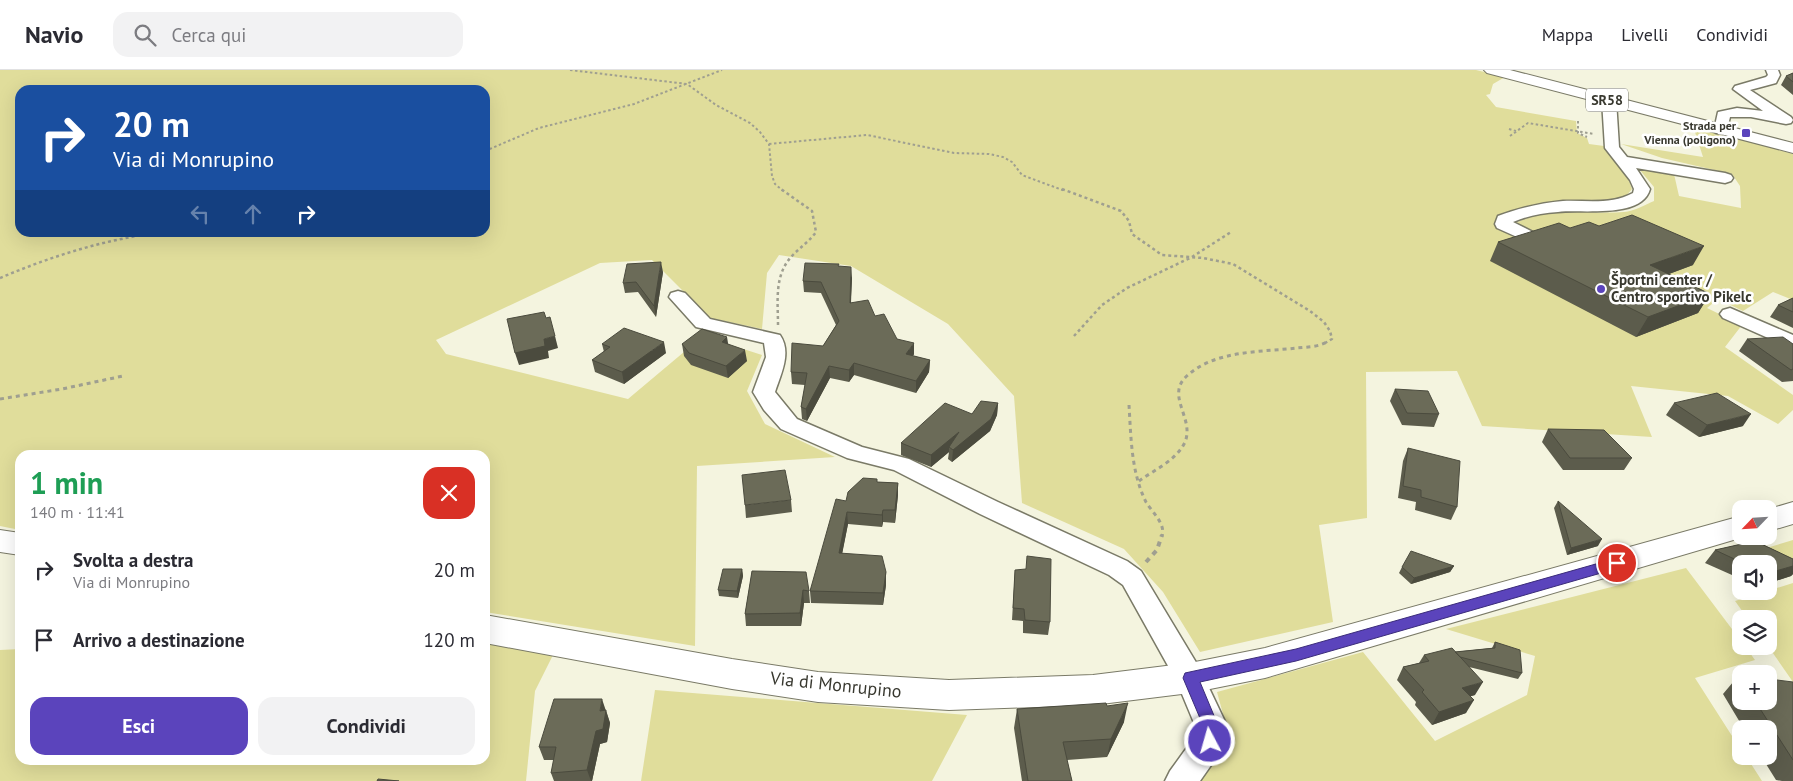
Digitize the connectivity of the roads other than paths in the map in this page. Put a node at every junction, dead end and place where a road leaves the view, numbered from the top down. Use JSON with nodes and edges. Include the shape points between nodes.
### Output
{"nodes":[{"id":1,"x":1492,"y":70,"type":"edge"},
{"id":2,"x":1772,"y":70,"type":"edge"},
{"id":3,"x":1609,"y":100,"type":"junction"},
{"id":4,"x":1790,"y":122,"type":"edge"},
{"id":5,"x":1721,"y":130,"type":"junction"},
{"id":6,"x":1793,"y":148,"type":"edge"},
{"id":7,"x":1623,"y":161,"type":"junction"},
{"id":8,"x":1725,"y":178,"type":"dead end"},
{"id":9,"x":1533,"y":239,"type":"edge"},
{"id":10,"x":678,"y":297,"type":"dead end"},
{"id":11,"x":1730,"y":314,"type":"dead end"},
{"id":12,"x":1793,"y":343,"type":"edge"},
{"id":13,"x":1793,"y":513,"type":"edge"},
{"id":14,"x":1778,"y":517,"type":"edge"},
{"id":15,"x":1732,"y":531,"type":"edge"},
{"id":16,"x":0,"y":541,"type":"edge"},
{"id":17,"x":15,"y":543,"type":"edge"},
{"id":18,"x":490,"y":630,"type":"edge"},
{"id":19,"x":1190,"y":678,"type":"junction"},
{"id":20,"x":1181,"y":781,"type":"edge"}],
"edges":[{"from":1,"to":3,"type":"main road","number":"SR58"},
{"from":2,"to":4,"type":"street","via":[[1774,76],[1771,80],[1740,89]]},
{"from":3,"to":5,"type":"main road","number":"SR58"},
{"from":3,"to":7,"type":"street","via":[[1612,148]]},
{"from":4,"to":5,"type":"street","via":[[1761,114],[1733,112],[1723,115]]},
{"from":5,"to":6,"type":"main road","number":"SR58"},
{"from":7,"to":8,"type":"street"},
{"from":7,"to":9,"type":"street","via":[[1642,189],[1640,196],[1615,206],[1553,207],[1504,220],[1503,224]]},
{"from":10,"to":19,"type":"street","via":[[703,323],[773,339],[776,357],[764,392],[789,424],[855,453],[909,468],[1118,568],[1132,578]]},
{"from":11,"to":12,"type":"street"},
{"from":13,"to":14,"type":"main road"},
{"from":15,"to":19,"type":"main road","name":"Via di Monrupino","via":[[1344,642]]},
{"from":16,"to":17,"type":"main road"},
{"from":18,"to":19,"type":"main road","name":"Via di Monrupino","via":[[818,687],[949,694],[1041,692],[1093,690]]},
{"from":19,"to":20,"type":"street","via":[[1213,730],[1210,741]]}]}
